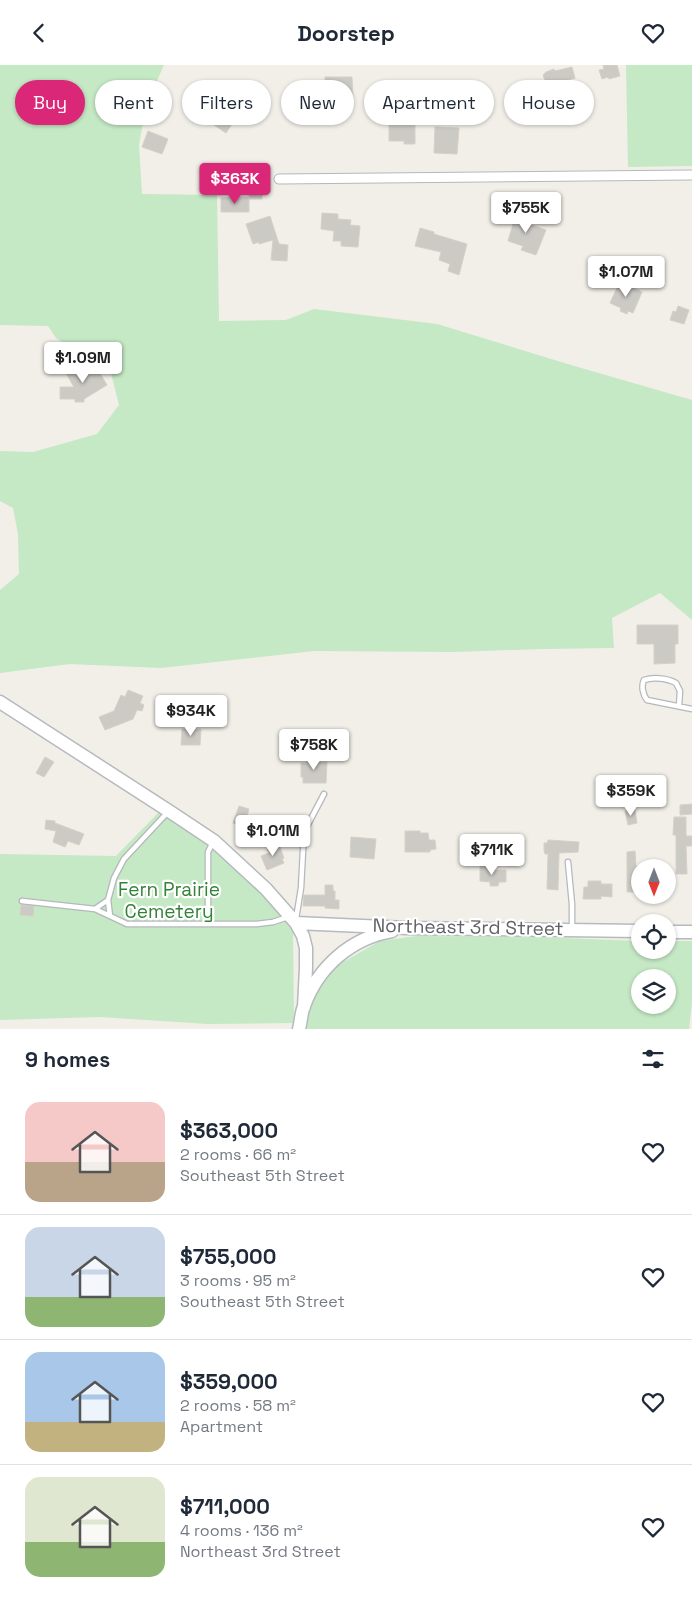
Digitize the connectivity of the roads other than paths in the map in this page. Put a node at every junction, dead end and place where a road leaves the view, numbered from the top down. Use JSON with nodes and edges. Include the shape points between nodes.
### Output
{"nodes":[{"id":1,"x":692,"y":175,"type":"edge"},
{"id":2,"x":279,"y":179,"type":"dead end"},
{"id":3,"x":0,"y":702,"type":"edge"},
{"id":4,"x":679,"y":706,"type":"junction"},
{"id":5,"x":692,"y":709,"type":"edge"},
{"id":6,"x":324,"y":794,"type":"dead end"},
{"id":7,"x":169,"y":811,"type":"junction"},
{"id":8,"x":214,"y":841,"type":"junction"},
{"id":9,"x":568,"y":863,"type":"dead end"},
{"id":10,"x":108,"y":900,"type":"junction"},
{"id":11,"x":22,"y":901,"type":"dead end"},
{"id":12,"x":95,"y":909,"type":"junction"},
{"id":13,"x":110,"y":916,"type":"junction"},
{"id":14,"x":293,"y":920,"type":"junction"},
{"id":15,"x":208,"y":924,"type":"junction"},
{"id":16,"x":572,"y":930,"type":"junction"},
{"id":17,"x":372,"y":931,"type":"junction"},
{"id":18,"x":631,"y":931,"type":"edge"},
{"id":19,"x":676,"y":932,"type":"edge"},
{"id":20,"x":692,"y":932,"type":"edge"},
{"id":21,"x":304,"y":1007,"type":"junction"},
{"id":22,"x":299,"y":1029,"type":"edge"}],
"edges":[{"from":1,"to":2,"type":"street"},
{"from":3,"to":7,"type":"street"},
{"from":4,"to":4,"type":"lane","via":[[647,700],[643,692],[644,680],[652,678],[676,683],[680,691]]},
{"from":4,"to":5,"type":"lane"},
{"from":6,"to":14,"type":"lane","via":[[304,832],[301,888]]},
{"from":7,"to":8,"type":"street"},
{"from":7,"to":10,"type":"lane","via":[[124,859]]},
{"from":8,"to":14,"type":"street","via":[[266,889]]},
{"from":8,"to":15,"type":"lane","via":[[208,852]]},
{"from":9,"to":16,"type":"lane"},
{"from":10,"to":12,"type":"lane"},
{"from":10,"to":13,"type":"lane"},
{"from":11,"to":12,"type":"lane"},
{"from":12,"to":13,"type":"lane"},
{"from":13,"to":15,"type":"lane","via":[[127,924]]},
{"from":14,"to":15,"type":"lane"},
{"from":14,"to":17,"type":"street","name":"Northeast 3rd Street"},
{"from":14,"to":21,"type":"street","via":[[306,948]]},
{"from":16,"to":17,"type":"street","name":"Northeast 3rd Street","via":[[407,928]]},
{"from":16,"to":18,"type":"street","name":"Northeast 3rd Street"},
{"from":17,"to":21,"type":"street","via":[[333,961],[318,978]]},
{"from":19,"to":20,"type":"street"},
{"from":21,"to":22,"type":"street"}]}
